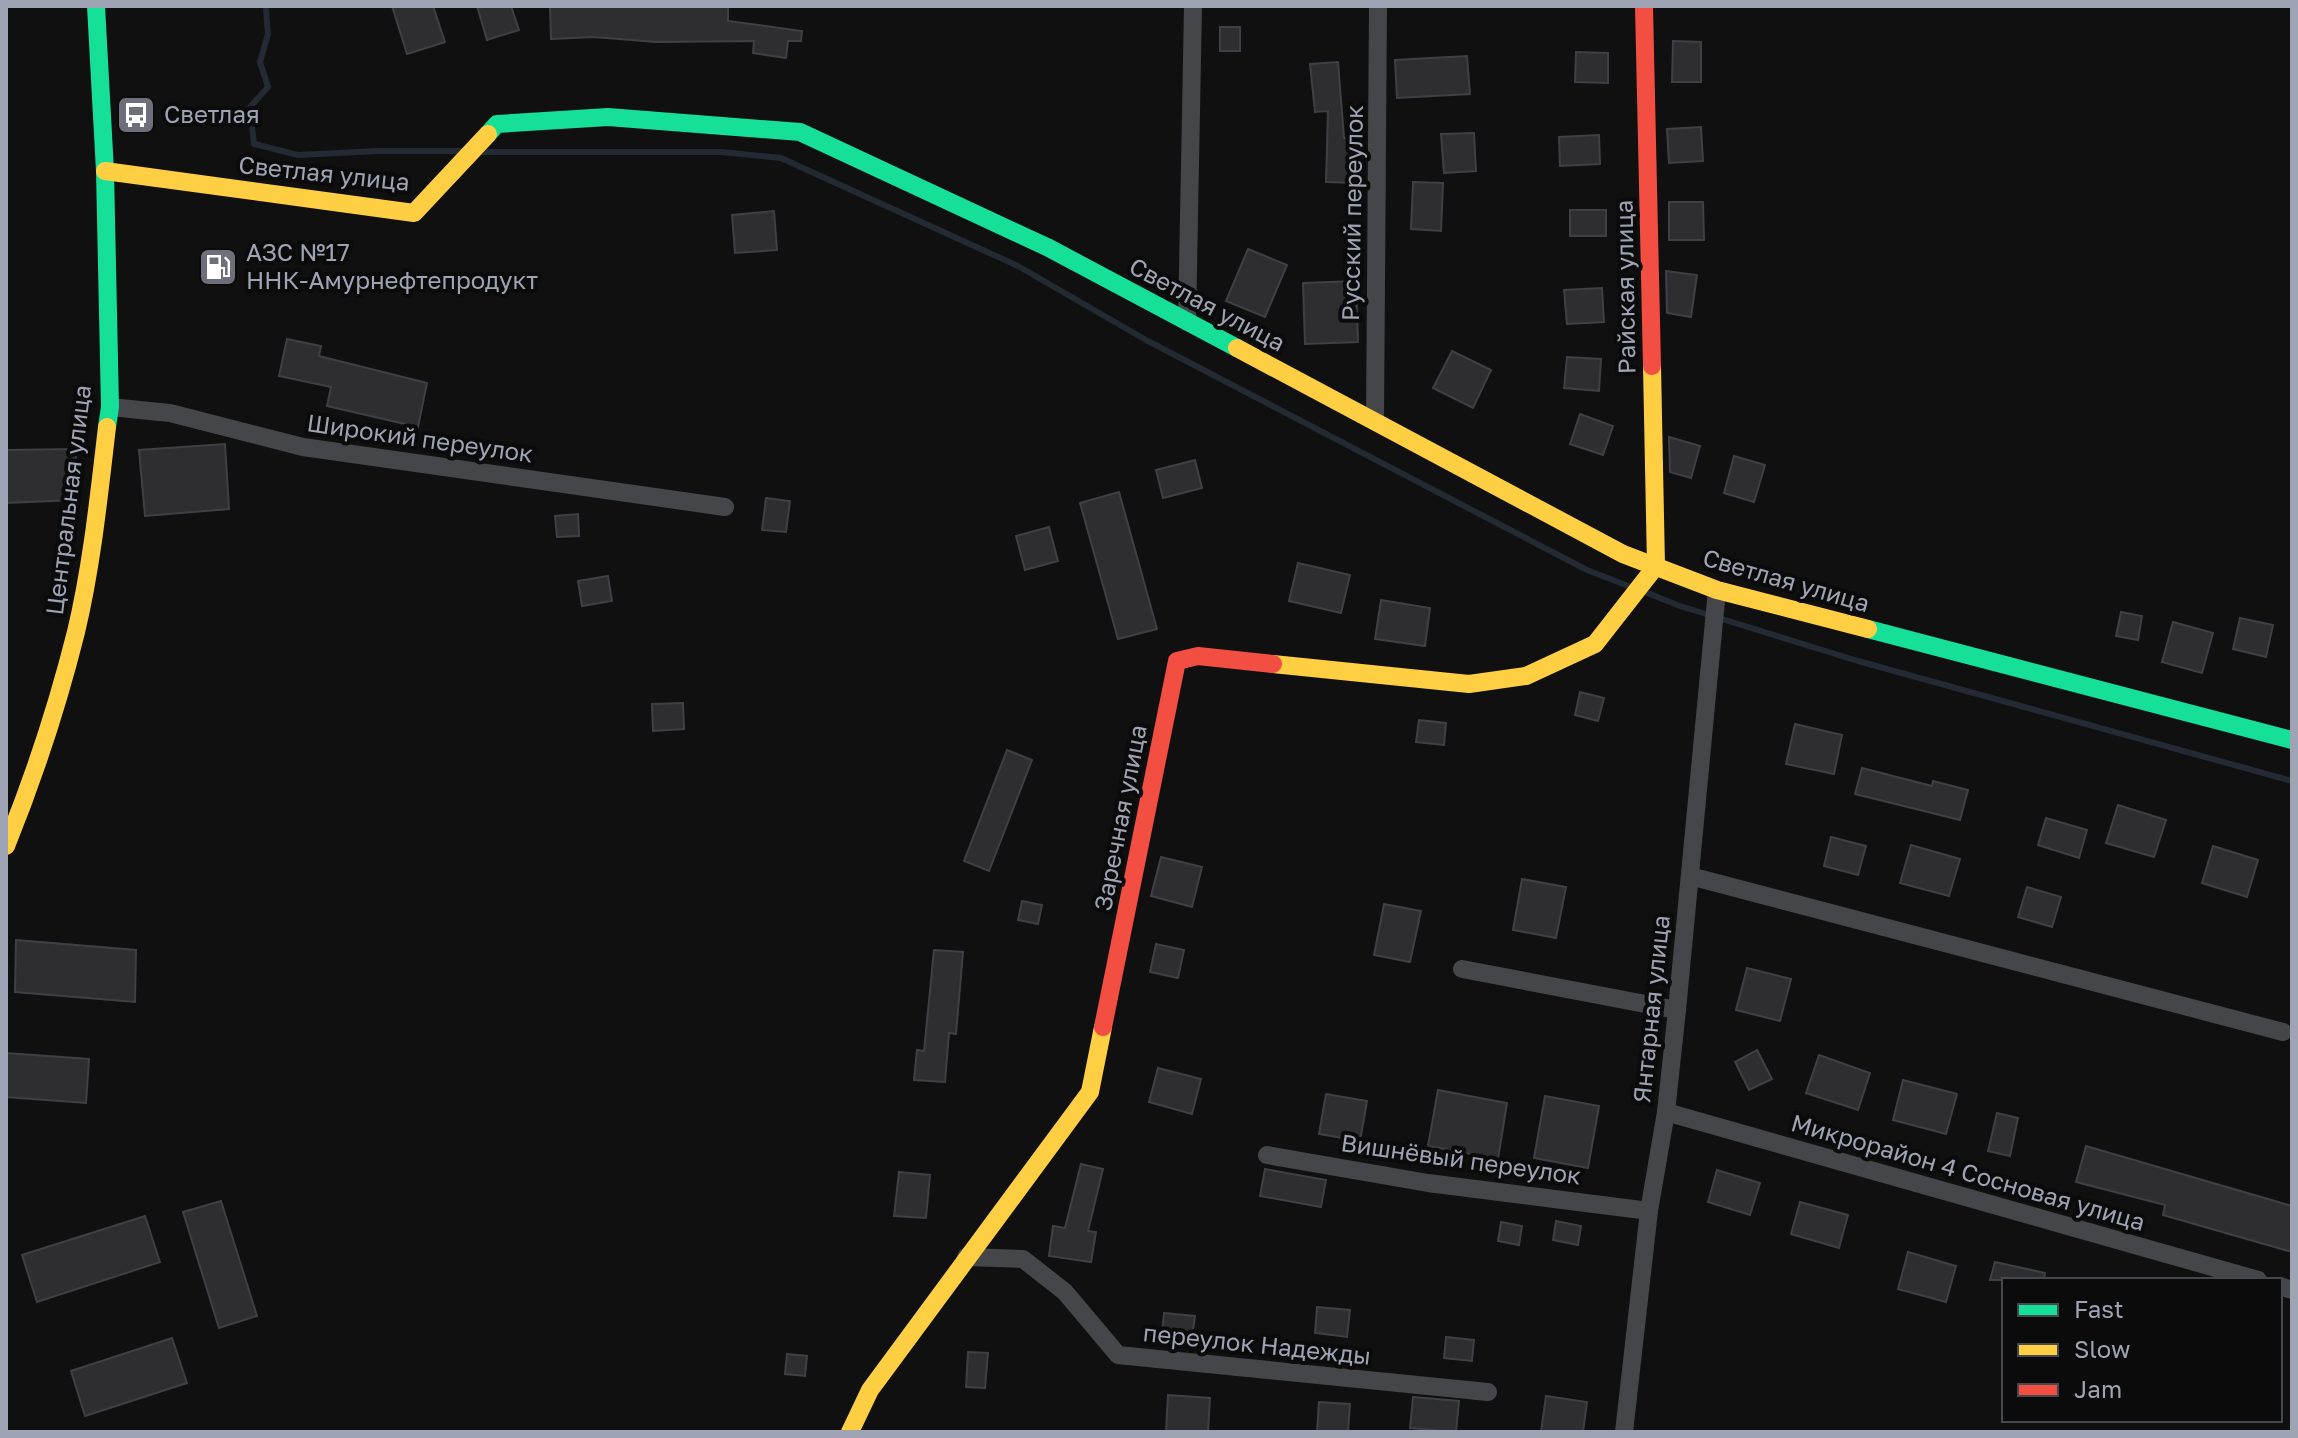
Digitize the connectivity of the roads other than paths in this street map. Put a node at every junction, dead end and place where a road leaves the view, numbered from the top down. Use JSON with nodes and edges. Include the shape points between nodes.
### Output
{"nodes":[{"id":1,"x":1193,"y":6,"type":"edge"},
{"id":2,"x":1378,"y":6,"type":"edge"},
{"id":3,"x":1644,"y":6,"type":"edge"},
{"id":4,"x":96,"y":11,"type":"edge"},
{"id":5,"x":105,"y":171,"type":"junction"},
{"id":6,"x":1187,"y":322,"type":"junction"},
{"id":7,"x":110,"y":407,"type":"junction"},
{"id":8,"x":1375,"y":421,"type":"junction"},
{"id":9,"x":725,"y":507,"type":"dead end"},
{"id":10,"x":1656,"y":566,"type":"junction"},
{"id":11,"x":1717,"y":590,"type":"junction"},
{"id":12,"x":2292,"y":740,"type":"edge"},
{"id":13,"x":6,"y":846,"type":"edge"},
{"id":14,"x":1690,"y":876,"type":"junction"},
{"id":15,"x":1462,"y":969,"type":"dead end"},
{"id":16,"x":1677,"y":1010,"type":"junction"},
{"id":17,"x":2283,"y":1032,"type":"dead end"},
{"id":18,"x":1666,"y":1112,"type":"junction"},
{"id":19,"x":1267,"y":1155,"type":"dead end"},
{"id":20,"x":1649,"y":1211,"type":"junction"},
{"id":21,"x":966,"y":1257,"type":"junction"},
{"id":22,"x":2251,"y":1278,"type":"edge"},
{"id":23,"x":1488,"y":1392,"type":"dead end"},
{"id":24,"x":850,"y":1432,"type":"edge"},
{"id":25,"x":1624,"y":1432,"type":"edge"}],
"edges":[{"from":1,"to":6,"type":"street"},
{"from":2,"to":8,"type":"street","name":"Русский переулок"},
{"from":3,"to":10,"type":"street","name":"Райская улица"},
{"from":4,"to":5,"type":"street","name":"Центральная улица"},
{"from":5,"to":6,"type":"street","name":"Светлая улица","via":[[414,213],[497,124],[608,117],[800,132],[1049,248]]},
{"from":5,"to":7,"type":"street","name":"Центральная улица"},
{"from":6,"to":8,"type":"street","name":"Светлая улица"},
{"from":7,"to":9,"type":"street","name":"Широкий переулок","via":[[170,413],[303,447]]},
{"from":7,"to":13,"type":"street","name":"Центральная улица","via":[[76,631],[29,790]]},
{"from":8,"to":10,"type":"street","name":"Светлая улица","via":[[1623,554]]},
{"from":10,"to":11,"type":"street","name":"Светлая улица"},
{"from":10,"to":21,"type":"street","name":"Заречная улица","via":[[1595,644],[1526,676],[1469,684],[1198,656],[1177,661],[1090,1092]]},
{"from":11,"to":12,"type":"street","name":"Светлая улица"},
{"from":11,"to":14,"type":"street","name":"Янтарная улица"},
{"from":14,"to":16,"type":"street","name":"Янтарная улица"},
{"from":14,"to":17,"type":"street"},
{"from":15,"to":16,"type":"street"},
{"from":16,"to":18,"type":"street","name":"Янтарная улица"},
{"from":18,"to":20,"type":"street","name":"Янтарная улица"},
{"from":18,"to":22,"type":"street","name":"Микрорайон 4 Сосновая улица"},
{"from":19,"to":20,"type":"street","name":"Вишнёвый переулок","via":[[1428,1183]]},
{"from":20,"to":25,"type":"street","name":"Янтарная улица"},
{"from":21,"to":23,"type":"street","name":"переулок Надежды","via":[[1023,1259],[1065,1292],[1118,1355]]},
{"from":21,"to":24,"type":"street","name":"Заречная улица","via":[[870,1390]]}]}
